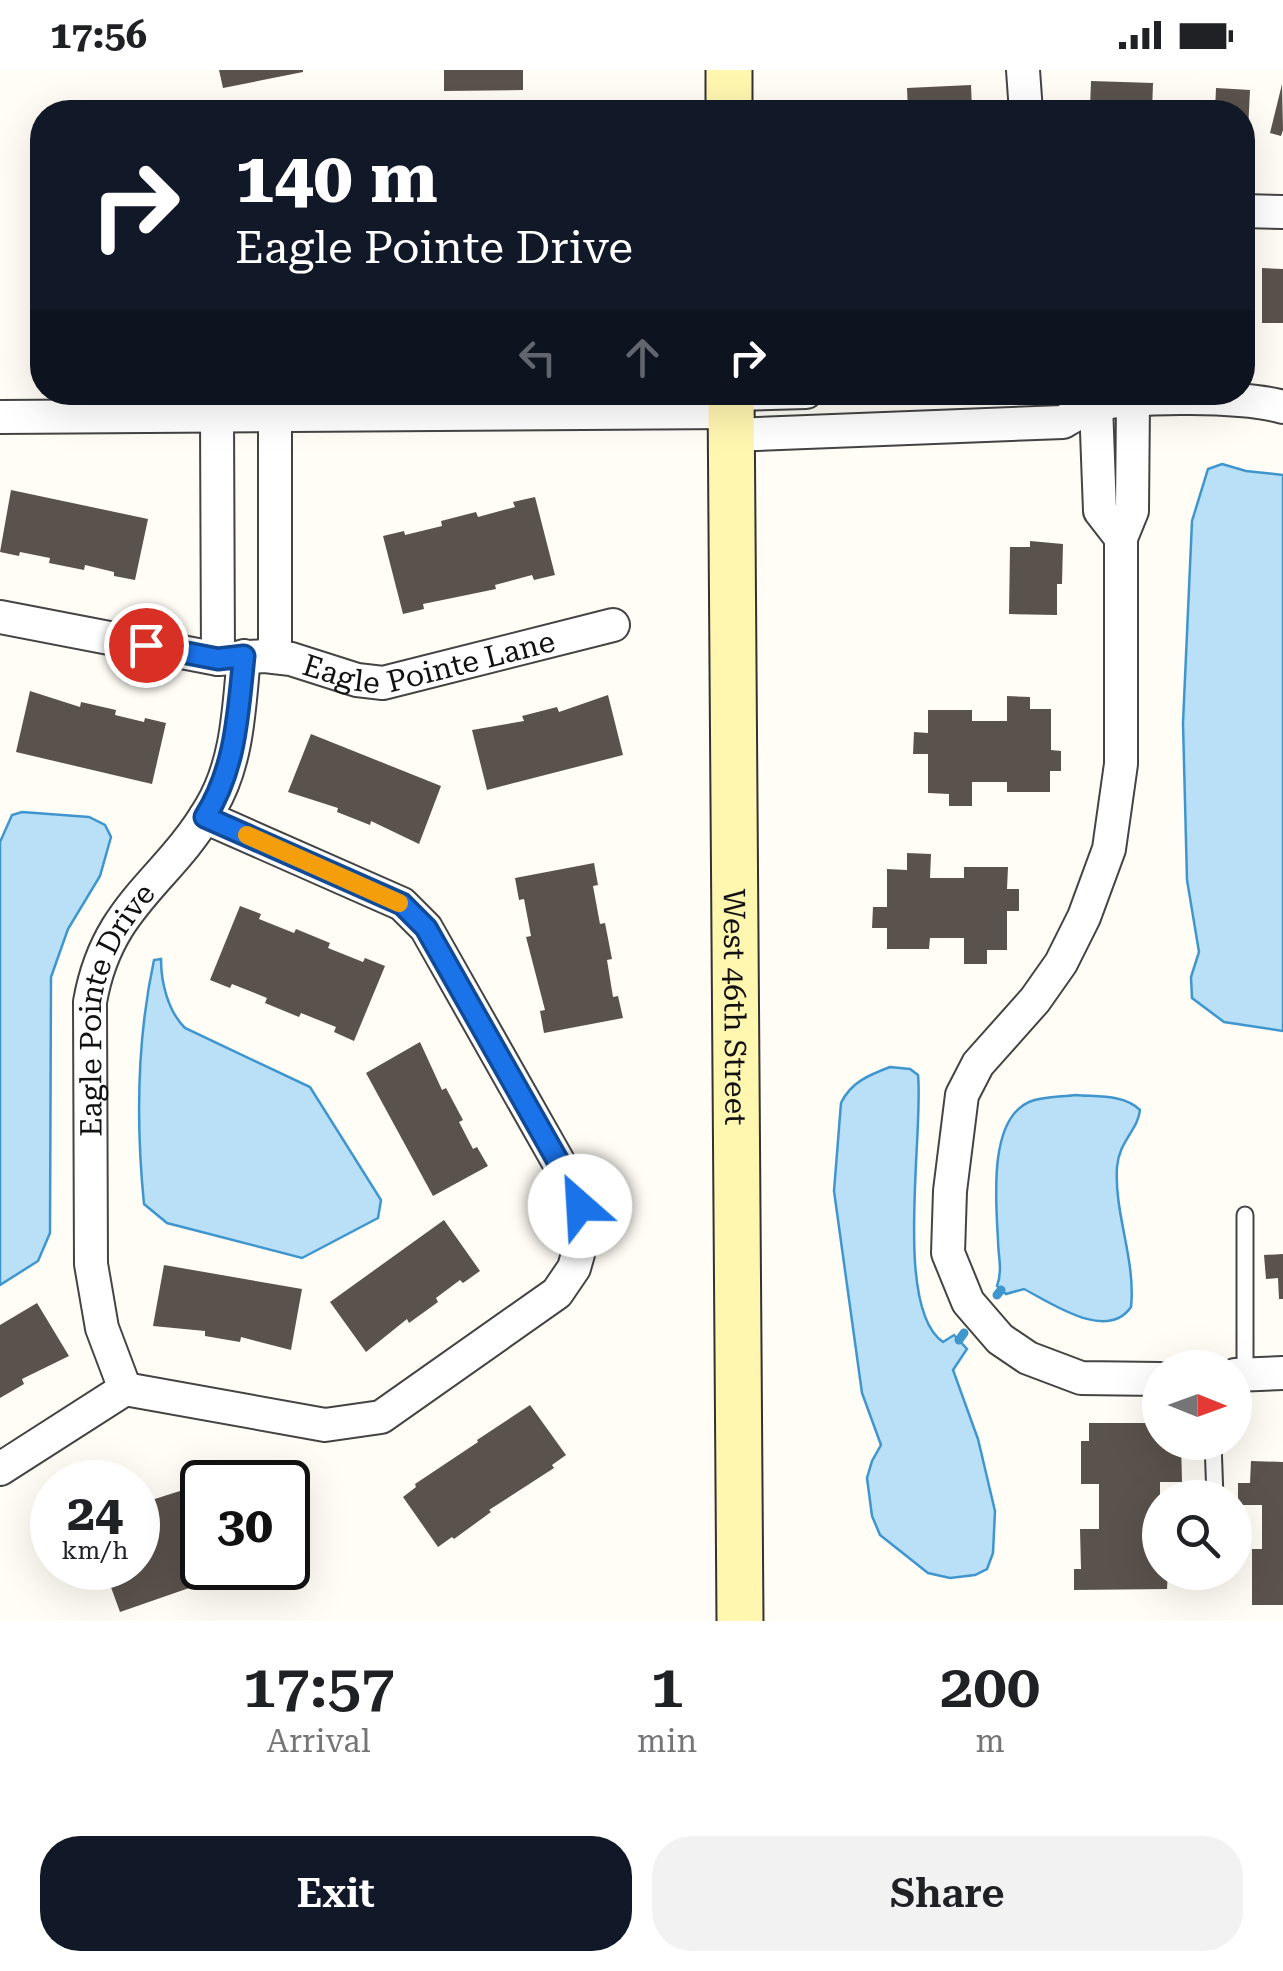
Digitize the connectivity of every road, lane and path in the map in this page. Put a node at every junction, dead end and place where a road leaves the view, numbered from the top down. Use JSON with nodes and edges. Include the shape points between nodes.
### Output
{"nodes":[{"id":1,"x":729,"y":70,"type":"edge"},
{"id":2,"x":1023,"y":70,"type":"edge"},
{"id":3,"x":729,"y":100,"type":"edge"},
{"id":4,"x":1025,"y":100,"type":"edge"},
{"id":5,"x":1255,"y":211,"type":"edge"},
{"id":6,"x":1283,"y":212,"type":"edge"},
{"id":7,"x":1255,"y":402,"type":"edge"},
{"id":8,"x":1080,"y":405,"type":"edge"},
{"id":9,"x":1087,"y":405,"type":"edge"},
{"id":10,"x":1133,"y":405,"type":"edge"},
{"id":11,"x":1283,"y":407,"type":"edge"},
{"id":12,"x":731,"y":408,"type":"edge"},
{"id":13,"x":217,"y":416,"type":"junction"},
{"id":14,"x":274,"y":416,"type":"junction"},
{"id":15,"x":0,"y":417,"type":"edge"},
{"id":16,"x":1121,"y":538,"type":"junction"},
{"id":17,"x":0,"y":617,"type":"edge"},
{"id":18,"x":613,"y":624,"type":"dead end"},
{"id":19,"x":246,"y":658,"type":"junction"},
{"id":20,"x":205,"y":817,"type":"junction"},
{"id":21,"x":1245,"y":1215,"type":"dead end"},
{"id":22,"x":1241,"y":1350,"type":"edge"},
{"id":23,"x":1283,"y":1372,"type":"edge"},
{"id":24,"x":1252,"y":1374,"type":"edge"},
{"id":25,"x":1142,"y":1379,"type":"edge"},
{"id":26,"x":125,"y":1389,"type":"junction"},
{"id":27,"x":0,"y":1469,"type":"edge"},
{"id":28,"x":740,"y":1621,"type":"edge"}],
"edges":[{"from":1,"to":3,"type":"street"},
{"from":2,"to":4,"type":"street"},
{"from":5,"to":6,"type":"street"},
{"from":7,"to":11,"type":"street"},
{"from":8,"to":12,"type":"street","via":[[1063,422]]},
{"from":9,"to":16,"type":"street","via":[[1100,512]]},
{"from":10,"to":16,"type":"street","via":[[1132,511]]},
{"from":12,"to":14,"type":"street"},
{"from":12,"to":28,"type":"street","name":"West 46th Street"},
{"from":13,"to":14,"type":"street"},
{"from":13,"to":15,"type":"street"},
{"from":13,"to":19,"type":"street","name":"Eagle Pointe Drive"},
{"from":14,"to":19,"type":"street","name":"Eagle Pointe Drive"},
{"from":16,"to":25,"type":"street","via":[[1121,764],[1109,849],[1060,963],[978,1064],[960,1106],[948,1253],[962,1292],[990,1329],[1028,1358],[1062,1373]]},
{"from":17,"to":19,"type":"street","name":"Eagle Pointe Lane"},
{"from":18,"to":19,"type":"street","name":"Eagle Pointe Lane","via":[[392,682]]},
{"from":19,"to":20,"type":"street","name":"Eagle Pointe Drive","via":[[234,750]]},
{"from":20,"to":26,"type":"street","name":"Eagle Pointe Drive","via":[[122,916],[98,965],[90,1002],[91,1264],[102,1328]]},
{"from":20,"to":26,"type":"street","via":[[402,904],[426,928],[576,1193],[582,1210],[578,1254],[551,1298],[381,1418],[325,1425]]},
{"from":21,"to":22,"type":"lane"},
{"from":23,"to":24,"type":"street"},
{"from":26,"to":27,"type":"street"}]}
